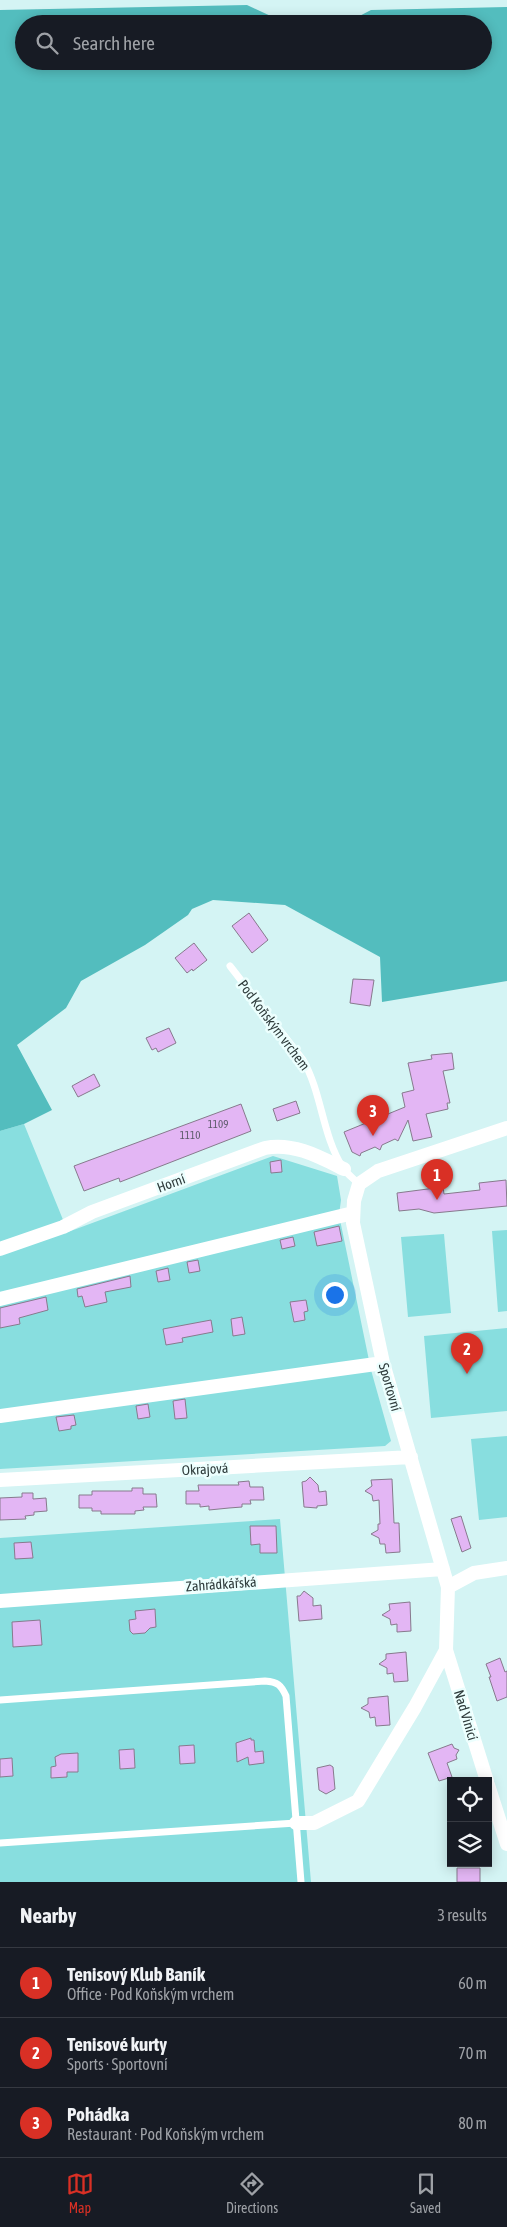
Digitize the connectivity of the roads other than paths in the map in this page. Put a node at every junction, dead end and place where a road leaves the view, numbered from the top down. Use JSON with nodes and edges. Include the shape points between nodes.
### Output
{"nodes":[{"id":1,"x":230,"y":966,"type":"dead end"},
{"id":2,"x":507,"y":1128,"type":"edge"},
{"id":3,"x":344,"y":1169,"type":"junction"},
{"id":4,"x":359,"y":1184,"type":"junction"},
{"id":5,"x":352,"y":1213,"type":"junction"},
{"id":6,"x":0,"y":1249,"type":"edge"},
{"id":7,"x":0,"y":1299,"type":"edge"},
{"id":8,"x":383,"y":1363,"type":"junction"},
{"id":9,"x":0,"y":1416,"type":"edge"},
{"id":10,"x":411,"y":1457,"type":"junction"},
{"id":11,"x":0,"y":1480,"type":"edge"},
{"id":12,"x":507,"y":1568,"type":"edge"},
{"id":13,"x":443,"y":1569,"type":"junction"},
{"id":14,"x":448,"y":1588,"type":"junction"},
{"id":15,"x":0,"y":1601,"type":"edge"},
{"id":16,"x":446,"y":1650,"type":"junction"},
{"id":17,"x":0,"y":1700,"type":"edge"},
{"id":18,"x":486,"y":1777,"type":"edge"},
{"id":19,"x":492,"y":1797,"type":"edge"},
{"id":20,"x":296,"y":1823,"type":"junction"},
{"id":21,"x":0,"y":1843,"type":"edge"},
{"id":22,"x":507,"y":1844,"type":"edge"},
{"id":23,"x":302,"y":1882,"type":"edge"}],
"edges":[{"from":1,"to":3,"type":"lane","name":"Pod Koňským vrchem","via":[[312,1076]]},
{"from":2,"to":4,"type":"street","via":[[378,1171]]},
{"from":3,"to":4,"type":"lane","name":"Pod Koňským vrchem"},
{"from":3,"to":6,"type":"street","name":"Horní","via":[[288,1147],[265,1148]]},
{"from":4,"to":5,"type":"street","name":"Sportovní"},
{"from":5,"to":7,"type":"street"},
{"from":5,"to":8,"type":"street","name":"Sportovní"},
{"from":8,"to":9,"type":"street"},
{"from":8,"to":10,"type":"street","name":"Sportovní"},
{"from":10,"to":11,"type":"street","name":"Okrajová"},
{"from":10,"to":13,"type":"street","name":"Sportovní"},
{"from":12,"to":14,"type":"street","via":[[474,1573]]},
{"from":13,"to":14,"type":"street","name":"Sportovní"},
{"from":13,"to":15,"type":"street","name":"Zahrádkářská"},
{"from":14,"to":16,"type":"street","name":"Sportovní"},
{"from":16,"to":18,"type":"street","name":"Nad Vinicí"},
{"from":16,"to":20,"type":"street","name":"Sportovní","via":[[358,1801],[314,1823]]},
{"from":17,"to":20,"type":"lane","via":[[275,1682],[281,1685],[286,1696]]},
{"from":19,"to":22,"type":"street"},
{"from":20,"to":21,"type":"lane"},
{"from":20,"to":23,"type":"lane"}]}
